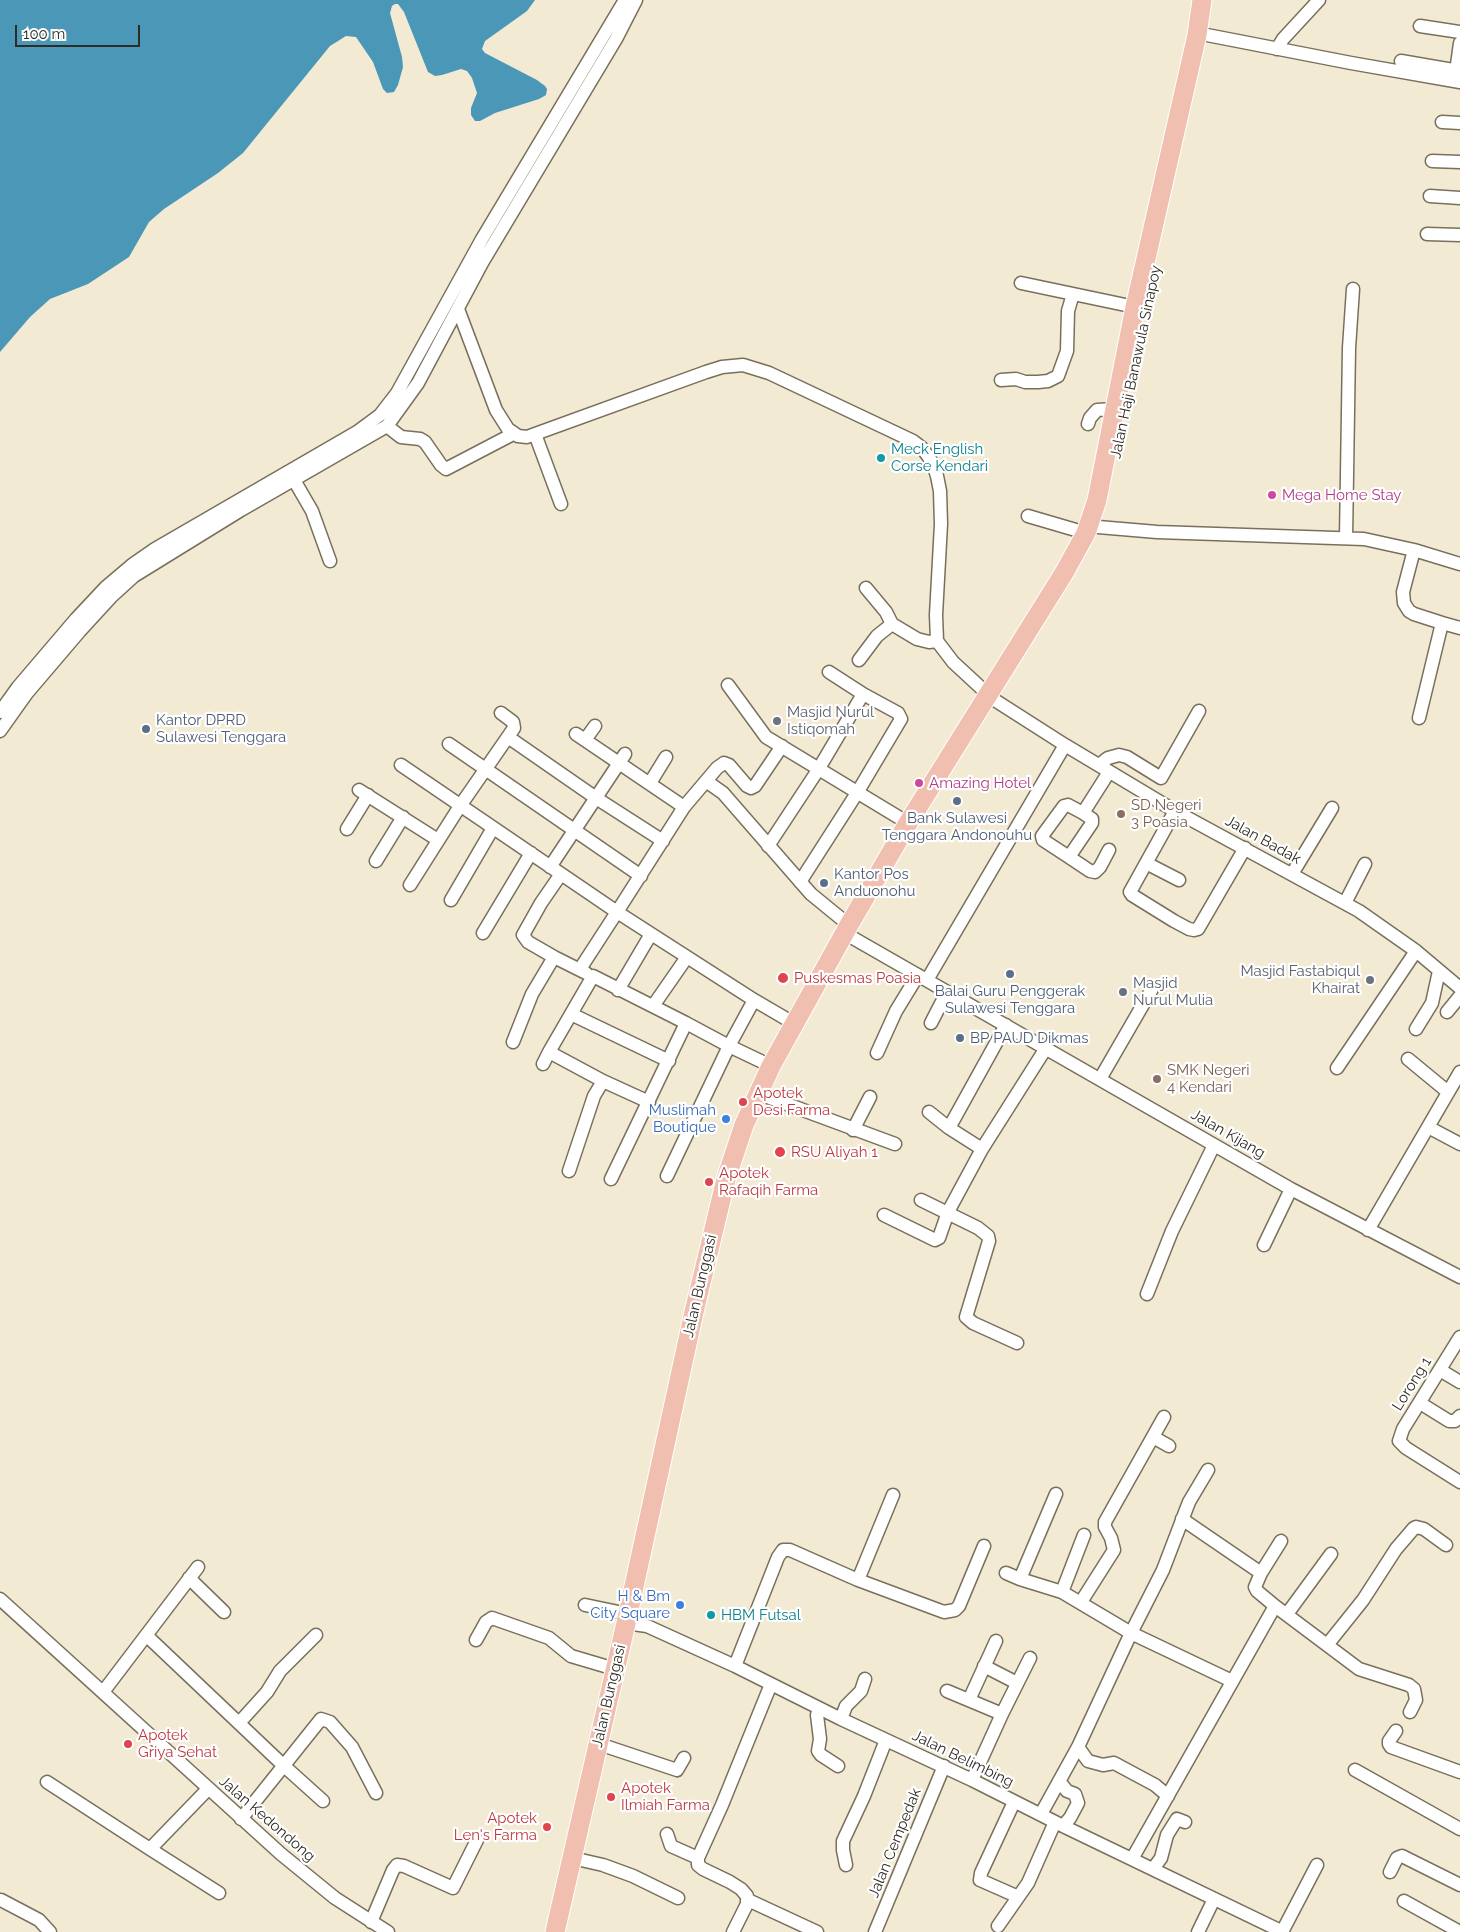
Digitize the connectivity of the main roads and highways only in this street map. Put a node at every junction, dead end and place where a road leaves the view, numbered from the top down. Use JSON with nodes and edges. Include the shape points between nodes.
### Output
{"nodes":[{"id":1,"x":1202,"y":0,"type":"edge"},
{"id":2,"x":1212,"y":0,"type":"edge"},
{"id":3,"x":1102,"y":500,"type":"junction"},
{"id":4,"x":990,"y":696,"type":"junction"},
{"id":5,"x":851,"y":932,"type":"junction"},
{"id":6,"x":812,"y":1002,"type":"junction"},
{"id":7,"x":725,"y":1205,"type":"junction"},
{"id":8,"x":630,"y":1620,"type":"junction"},
{"id":9,"x":583,"y":1828,"type":"junction"},
{"id":10,"x":555,"y":1932,"type":"edge"},
{"id":11,"x":567,"y":1932,"type":"edge"}],
"edges":[{"from":1,"to":3,"type":"highway","name":"Jalan Haji Banawula Sinapoy","via":[[1197,35],[1135,307],[1115,409]]},
{"from":2,"to":3,"type":"highway","name":"Jalan Haji Banawula Sinapoy","via":[[1208,35]]},
{"from":3,"to":4,"type":"highway","name":"Jalan Haji Banawula Sinapoy","via":[[1092,530]]},
{"from":4,"to":5,"type":"highway","name":"Jalan Bunggasi","via":[[911,836]]},
{"from":4,"to":5,"type":"highway","name":"Jalan Bunggasi","via":[[908,823]]},
{"from":5,"to":6,"type":"highway","name":"Jalan Bunggasi"},
{"from":6,"to":7,"type":"highway","name":"Jalan Bunggasi","via":[[766,1096]]},
{"from":6,"to":7,"type":"highway","name":"Jalan Bunggasi","via":[[771,1066],[744,1125]]},
{"from":7,"to":8,"type":"highway","name":"Jalan Bunggasi"},
{"from":8,"to":9,"type":"highway","name":"Jalan Bunggasi","via":[[615,1669]]},
{"from":8,"to":9,"type":"highway","name":"Jalan Bunggasi","via":[[608,1747]]},
{"from":9,"to":10,"type":"highway","name":"Jalan Bunggasi"},
{"from":9,"to":11,"type":"highway","name":"Jalan Bunggasi","via":[[581,1860]]}]}
